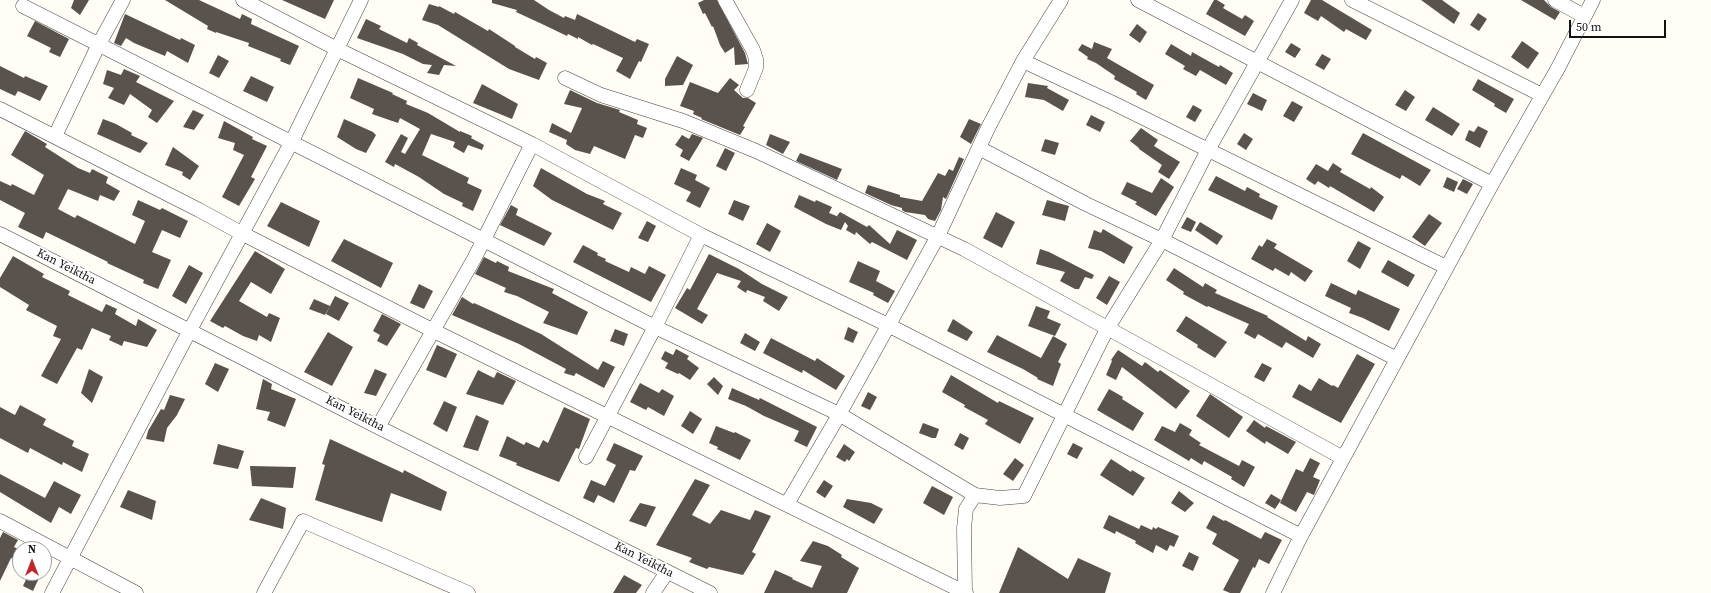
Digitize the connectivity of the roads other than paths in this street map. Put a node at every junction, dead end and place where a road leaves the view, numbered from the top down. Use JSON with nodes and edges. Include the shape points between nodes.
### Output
{"nodes":[{"id":1,"x":123,"y":0,"type":"edge"},
{"id":2,"x":243,"y":0,"type":"edge"},
{"id":3,"x":361,"y":0,"type":"edge"},
{"id":4,"x":725,"y":0,"type":"edge"},
{"id":5,"x":1061,"y":0,"type":"edge"},
{"id":6,"x":1138,"y":0,"type":"edge"},
{"id":7,"x":1292,"y":0,"type":"edge"},
{"id":8,"x":1352,"y":0,"type":"edge"},
{"id":9,"x":1555,"y":0,"type":"edge"},
{"id":10,"x":1593,"y":0,"type":"edge"},
{"id":11,"x":23,"y":6,"type":"dead end"},
{"id":12,"x":1584,"y":16,"type":"junction"},
{"id":13,"x":99,"y":44,"type":"junction"},
{"id":14,"x":337,"y":49,"type":"junction"},
{"id":15,"x":1023,"y":61,"type":"junction"},
{"id":16,"x":1257,"y":62,"type":"junction"},
{"id":17,"x":565,"y":78,"type":"dead end"},
{"id":18,"x":747,"y":90,"type":"dead end"},
{"id":19,"x":1542,"y":95,"type":"junction"},
{"id":20,"x":0,"y":109,"type":"edge"},
{"id":21,"x":55,"y":136,"type":"junction"},
{"id":22,"x":291,"y":143,"type":"junction"},
{"id":23,"x":532,"y":144,"type":"junction"},
{"id":24,"x":978,"y":148,"type":"junction"},
{"id":25,"x":1208,"y":150,"type":"junction"},
{"id":26,"x":1492,"y":184,"type":"junction"},
{"id":27,"x":0,"y":234,"type":"edge"},
{"id":28,"x":243,"y":234,"type":"junction"},
{"id":29,"x":701,"y":235,"type":"junction"},
{"id":30,"x":938,"y":236,"type":"junction"},
{"id":31,"x":484,"y":240,"type":"junction"},
{"id":32,"x":1162,"y":240,"type":"junction"},
{"id":33,"x":1446,"y":268,"type":"junction"},
{"id":34,"x":888,"y":326,"type":"junction"},
{"id":35,"x":655,"y":327,"type":"junction"},
{"id":36,"x":1107,"y":328,"type":"junction"},
{"id":37,"x":190,"y":330,"type":"junction"},
{"id":38,"x":434,"y":331,"type":"junction"},
{"id":39,"x":1397,"y":359,"type":"junction"},
{"id":40,"x":839,"y":414,"type":"junction"},
{"id":41,"x":1065,"y":415,"type":"junction"},
{"id":42,"x":606,"y":417,"type":"junction"},
{"id":43,"x":378,"y":427,"type":"junction"},
{"id":44,"x":586,"y":457,"type":"dead end"},
{"id":45,"x":1343,"y":458,"type":"junction"},
{"id":46,"x":975,"y":495,"type":"junction"},
{"id":47,"x":787,"y":504,"type":"junction"},
{"id":48,"x":0,"y":521,"type":"edge"},
{"id":49,"x":1301,"y":536,"type":"junction"},
{"id":50,"x":70,"y":558,"type":"junction"},
{"id":51,"x":667,"y":572,"type":"junction"},
{"id":52,"x":52,"y":593,"type":"edge"},
{"id":53,"x":136,"y":593,"type":"edge"},
{"id":54,"x":264,"y":593,"type":"edge"},
{"id":55,"x":468,"y":593,"type":"edge"},
{"id":56,"x":652,"y":593,"type":"edge"},
{"id":57,"x":710,"y":593,"type":"edge"},
{"id":58,"x":965,"y":593,"type":"edge"},
{"id":59,"x":1273,"y":593,"type":"edge"}],
"edges":[{"from":1,"to":13,"type":"street"},
{"from":2,"to":14,"type":"street"},
{"from":3,"to":14,"type":"street"},
{"from":4,"to":18,"type":"street","via":[[756,59],[756,68]]},
{"from":5,"to":15,"type":"street"},
{"from":6,"to":16,"type":"street"},
{"from":7,"to":16,"type":"street"},
{"from":8,"to":19,"type":"street"},
{"from":9,"to":12,"type":"street"},
{"from":10,"to":12,"type":"street"},
{"from":11,"to":13,"type":"street"},
{"from":12,"to":19,"type":"street"},
{"from":13,"to":21,"type":"street"},
{"from":13,"to":22,"type":"street"},
{"from":14,"to":22,"type":"street"},
{"from":14,"to":23,"type":"street"},
{"from":15,"to":24,"type":"street"},
{"from":15,"to":25,"type":"street"},
{"from":16,"to":25,"type":"street"},
{"from":16,"to":26,"type":"street"},
{"from":17,"to":30,"type":"street","via":[[601,95],[683,121],[742,145]]},
{"from":19,"to":26,"type":"street"},
{"from":20,"to":21,"type":"street"},
{"from":21,"to":28,"type":"street"},
{"from":22,"to":28,"type":"street"},
{"from":22,"to":31,"type":"street"},
{"from":23,"to":29,"type":"street"},
{"from":23,"to":31,"type":"street"},
{"from":24,"to":30,"type":"street"},
{"from":24,"to":32,"type":"street"},
{"from":25,"to":32,"type":"street"},
{"from":25,"to":33,"type":"street"},
{"from":26,"to":33,"type":"street"},
{"from":27,"to":37,"type":"street","name":"Kan Yeiktha"},
{"from":28,"to":37,"type":"street"},
{"from":28,"to":38,"type":"street"},
{"from":29,"to":34,"type":"street"},
{"from":29,"to":35,"type":"street"},
{"from":30,"to":34,"type":"street"},
{"from":30,"to":36,"type":"street"},
{"from":31,"to":35,"type":"street"},
{"from":31,"to":38,"type":"street"},
{"from":32,"to":36,"type":"street"},
{"from":32,"to":39,"type":"street"},
{"from":33,"to":39,"type":"street"},
{"from":34,"to":40,"type":"street"},
{"from":34,"to":41,"type":"street"},
{"from":35,"to":40,"type":"street"},
{"from":35,"to":42,"type":"street"},
{"from":36,"to":41,"type":"street"},
{"from":36,"to":45,"type":"street"},
{"from":37,"to":43,"type":"street","name":"Kan Yeiktha"},
{"from":37,"to":50,"type":"street"},
{"from":38,"to":42,"type":"street"},
{"from":38,"to":43,"type":"street"},
{"from":39,"to":45,"type":"street"},
{"from":40,"to":46,"type":"street"},
{"from":40,"to":47,"type":"street"},
{"from":41,"to":46,"type":"street","via":[[1024,496],[1000,498]]},
{"from":41,"to":49,"type":"street"},
{"from":42,"to":44,"type":"street"},
{"from":42,"to":47,"type":"street"},
{"from":43,"to":51,"type":"street","name":"Kan Yeiktha"},
{"from":45,"to":49,"type":"street"},
{"from":46,"to":58,"type":"street","via":[[966,509]]},
{"from":47,"to":58,"type":"street"},
{"from":48,"to":50,"type":"street"},
{"from":49,"to":59,"type":"street"},
{"from":50,"to":52,"type":"street"},
{"from":50,"to":53,"type":"street"},
{"from":51,"to":56,"type":"street"},
{"from":51,"to":57,"type":"street","name":"Kan Yeiktha"},
{"from":54,"to":55,"type":"street","via":[[303,521]]}]}
